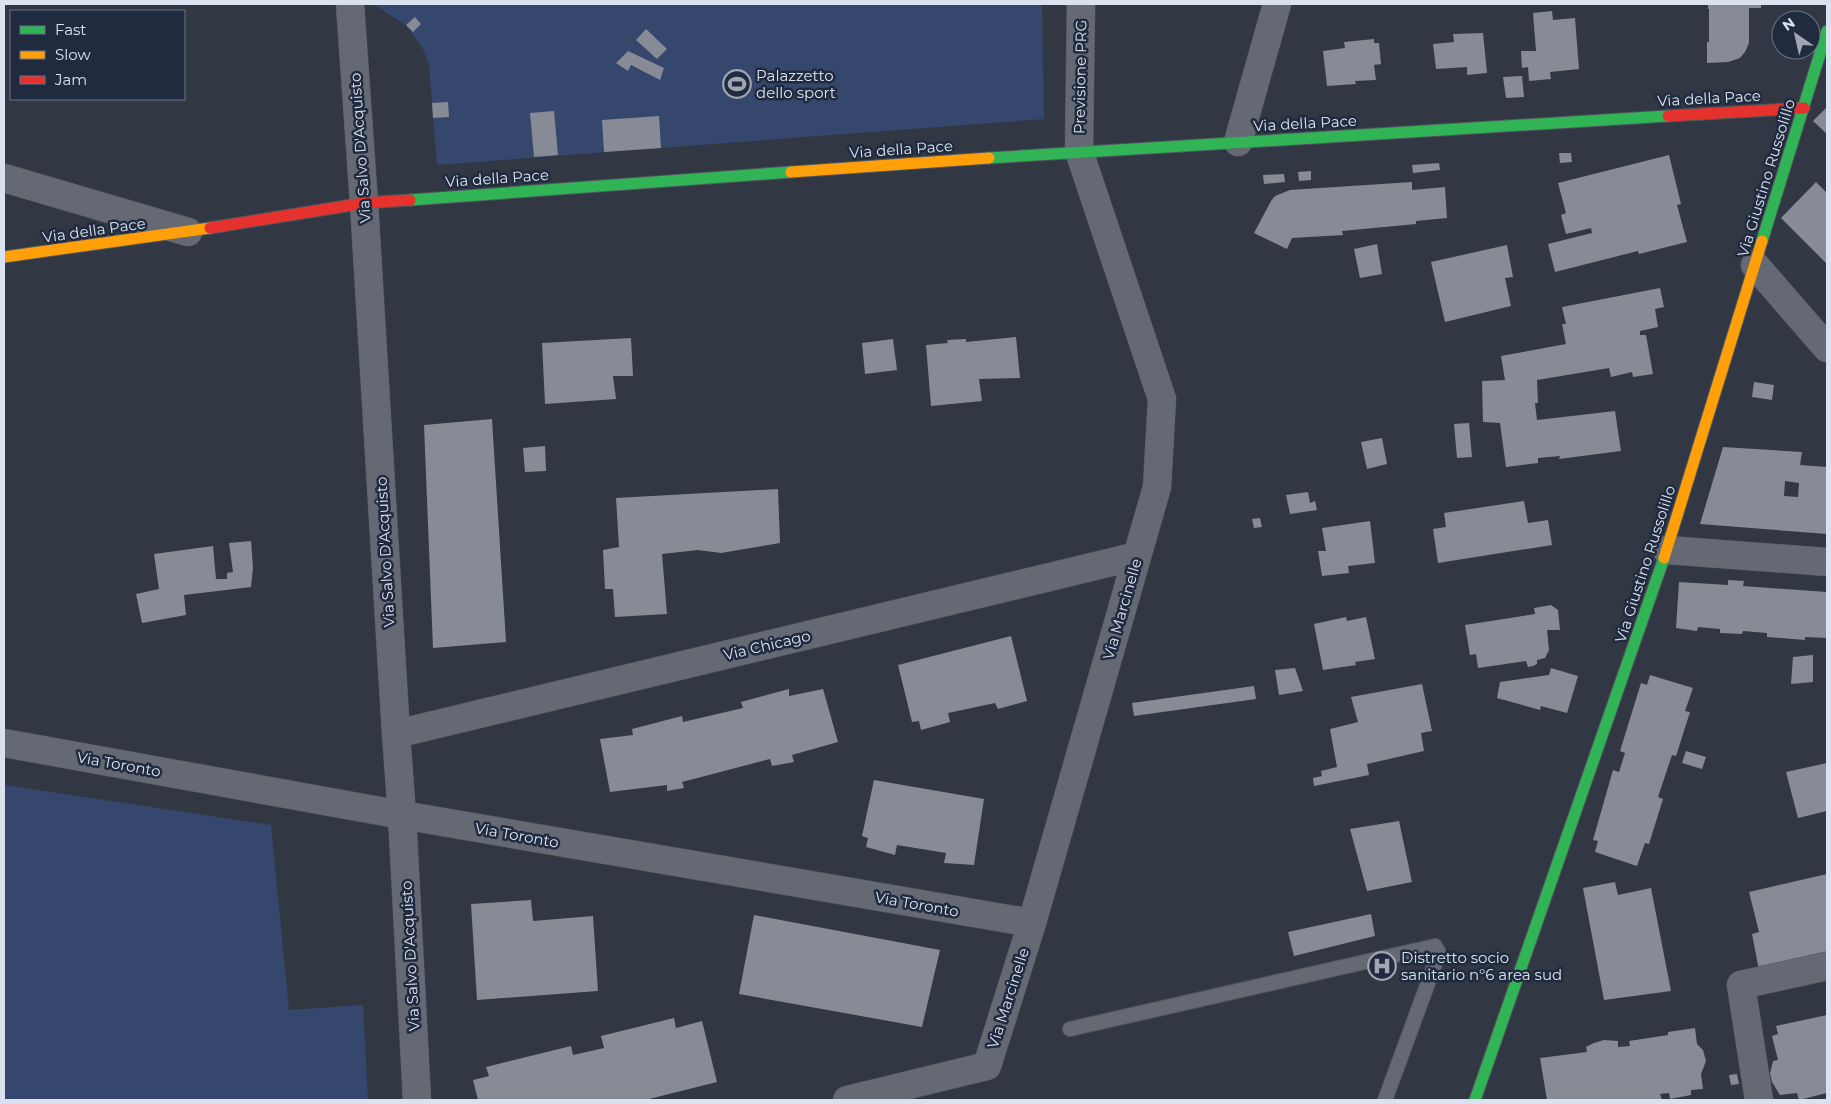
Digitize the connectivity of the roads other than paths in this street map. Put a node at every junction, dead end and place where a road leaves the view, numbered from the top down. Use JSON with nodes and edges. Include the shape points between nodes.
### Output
{"nodes":[{"id":1,"x":350,"y":4,"type":"edge"},
{"id":2,"x":1081,"y":4,"type":"edge"},
{"id":3,"x":1277,"y":4,"type":"edge"},
{"id":4,"x":1827,"y":31,"type":"edge"},
{"id":5,"x":1804,"y":108,"type":"junction"},
{"id":6,"x":1238,"y":142,"type":"junction"},
{"id":7,"x":1079,"y":151,"type":"junction"},
{"id":8,"x":4,"y":178,"type":"edge"},
{"id":9,"x":364,"y":203,"type":"junction"},
{"id":10,"x":188,"y":232,"type":"junction"},
{"id":11,"x":4,"y":257,"type":"edge"},
{"id":12,"x":1755,"y":265,"type":"junction"},
{"id":13,"x":1827,"y":348,"type":"edge"},
{"id":14,"x":1667,"y":550,"type":"junction"},
{"id":15,"x":1137,"y":556,"type":"junction"},
{"id":16,"x":1827,"y":562,"type":"edge"},
{"id":17,"x":396,"y":734,"type":"junction"},
{"id":18,"x":4,"y":743,"type":"edge"},
{"id":19,"x":402,"y":815,"type":"junction"},
{"id":20,"x":1032,"y":924,"type":"junction"},
{"id":21,"x":1827,"y":966,"type":"edge"},
{"id":22,"x":1070,"y":1029,"type":"dead end"},
{"id":23,"x":417,"y":1100,"type":"edge"},
{"id":24,"x":848,"y":1100,"type":"edge"},
{"id":25,"x":1385,"y":1100,"type":"edge"},
{"id":26,"x":1476,"y":1100,"type":"edge"},
{"id":27,"x":1759,"y":1100,"type":"edge"}],
"edges":[{"from":1,"to":9,"type":"street","name":"Via Salvo D'Acquisto"},
{"from":2,"to":7,"type":"street","name":"Previsione PRG"},
{"from":3,"to":6,"type":"street"},
{"from":4,"to":5,"type":"street","name":"Via Giustino Russolillo"},
{"from":5,"to":6,"type":"street","name":"Via della Pace"},
{"from":5,"to":12,"type":"street","name":"Via Giustino Russolillo"},
{"from":6,"to":7,"type":"street","name":"Via della Pace"},
{"from":7,"to":9,"type":"street","name":"Via della Pace"},
{"from":7,"to":15,"type":"street","name":"Via Marcinelle","via":[[1162,399],[1157,487]]},
{"from":8,"to":10,"type":"street"},
{"from":9,"to":10,"type":"street","name":"Via della Pace"},
{"from":9,"to":17,"type":"street","name":"Via Salvo D'Acquisto"},
{"from":10,"to":11,"type":"street","name":"Via della Pace"},
{"from":12,"to":13,"type":"street"},
{"from":12,"to":14,"type":"street","name":"Via Giustino Russolillo"},
{"from":14,"to":16,"type":"street"},
{"from":14,"to":26,"type":"street","name":"Via Giustino Russolillo"},
{"from":15,"to":17,"type":"street","name":"Via Chicago"},
{"from":15,"to":20,"type":"street","name":"Via Marcinelle"},
{"from":17,"to":19,"type":"street","name":"Via Salvo D'Acquisto"},
{"from":18,"to":19,"type":"street","name":"Via Toronto"},
{"from":19,"to":20,"type":"street","name":"Via Toronto"},
{"from":19,"to":23,"type":"street","name":"Via Salvo D'Acquisto"},
{"from":20,"to":24,"type":"street","name":"Via Marcinelle","via":[[987,1066]]},
{"from":21,"to":27,"type":"street","via":[[1741,985]]},
{"from":22,"to":25,"type":"lane","via":[[1435,946],[1439,953]]}]}
